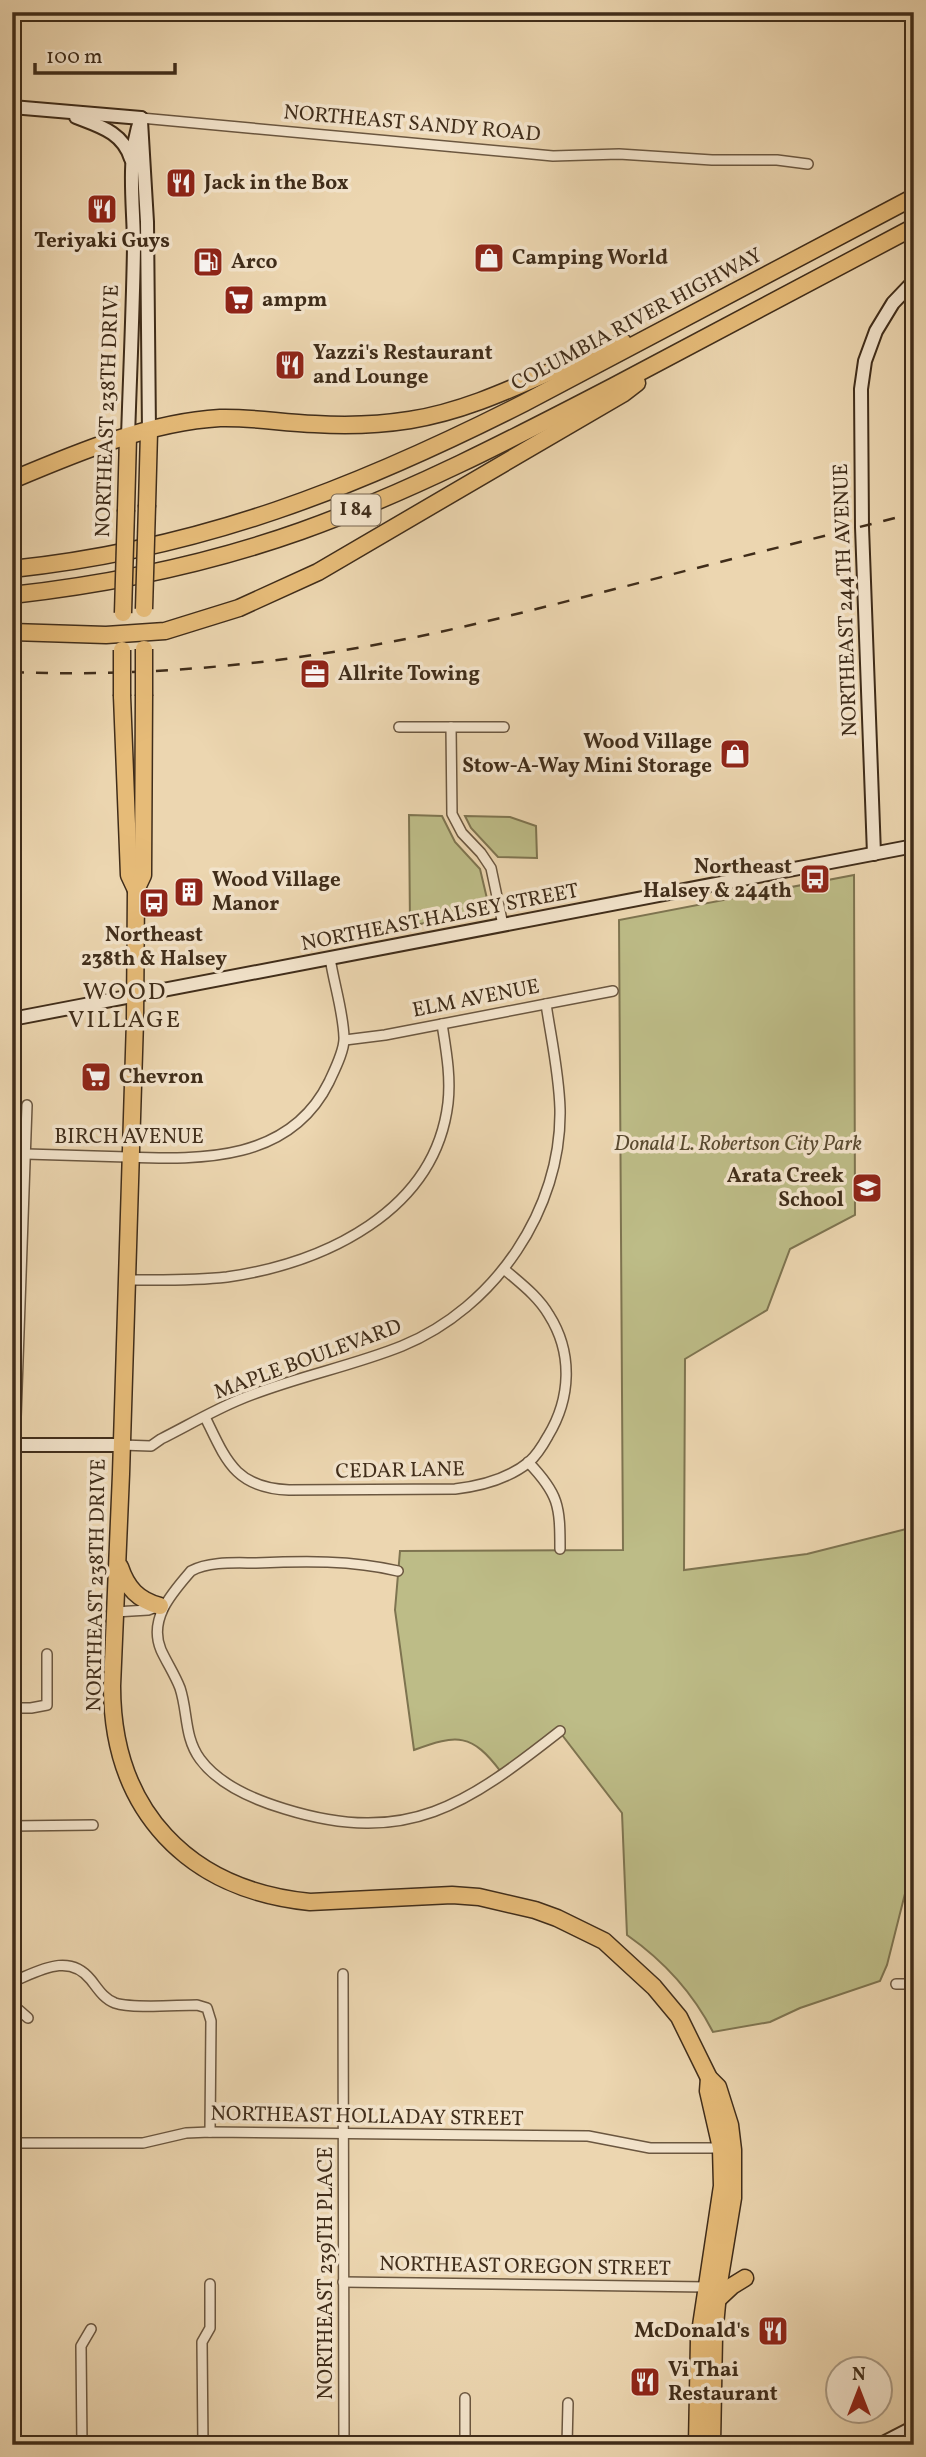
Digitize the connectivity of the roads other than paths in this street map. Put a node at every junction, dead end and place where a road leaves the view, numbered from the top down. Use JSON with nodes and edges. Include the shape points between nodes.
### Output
{"nodes":[{"id":1,"x":12,"y":107,"type":"edge"},
{"id":2,"x":61,"y":111,"type":"junction"},
{"id":3,"x":141,"y":118,"type":"junction"},
{"id":4,"x":132,"y":162,"type":"junction"},
{"id":5,"x":808,"y":164,"type":"dead end"},
{"id":6,"x":914,"y":197,"type":"edge"},
{"id":7,"x":914,"y":227,"type":"edge"},
{"id":8,"x":914,"y":281,"type":"edge"},
{"id":9,"x":672,"y":325,"type":"junction"},
{"id":10,"x":675,"y":354,"type":"junction"},
{"id":11,"x":149,"y":432,"type":"junction"},
{"id":12,"x":128,"y":437,"type":"junction"},
{"id":13,"x":12,"y":480,"type":"edge"},
{"id":14,"x":12,"y":569,"type":"edge"},
{"id":15,"x":12,"y":595,"type":"edge"},
{"id":16,"x":12,"y":632,"type":"edge"},
{"id":17,"x":144,"y":641,"type":"junction"},
{"id":18,"x":122,"y":642,"type":"junction"},
{"id":19,"x":399,"y":727,"type":"dead end"},
{"id":20,"x":452,"y":727,"type":"junction"},
{"id":21,"x":504,"y":727,"type":"dead end"},
{"id":22,"x":914,"y":846,"type":"edge"},
{"id":23,"x":874,"y":854,"type":"junction"},
{"id":24,"x":136,"y":890,"type":"junction"},
{"id":25,"x":503,"y":925,"type":"junction"},
{"id":26,"x":330,"y":958,"type":"junction"},
{"id":27,"x":613,"y":991,"type":"dead end"},
{"id":28,"x":135,"y":996,"type":"junction"},
{"id":29,"x":546,"y":1004,"type":"junction"},
{"id":30,"x":12,"y":1019,"type":"edge"},
{"id":31,"x":442,"y":1024,"type":"junction"},
{"id":32,"x":345,"y":1040,"type":"junction"},
{"id":33,"x":27,"y":1105,"type":"dead end"},
{"id":34,"x":26,"y":1154,"type":"junction"},
{"id":35,"x":130,"y":1157,"type":"junction"},
{"id":36,"x":505,"y":1269,"type":"junction"},
{"id":37,"x":126,"y":1280,"type":"junction"},
{"id":38,"x":205,"y":1416,"type":"junction"},
{"id":39,"x":14,"y":1445,"type":"edge"},
{"id":40,"x":121,"y":1445,"type":"junction"},
{"id":41,"x":528,"y":1462,"type":"junction"},
{"id":42,"x":560,"y":1549,"type":"dead end"},
{"id":43,"x":118,"y":1558,"type":"junction"},
{"id":44,"x":398,"y":1570,"type":"dead end"},
{"id":45,"x":162,"y":1605,"type":"junction"},
{"id":46,"x":115,"y":1612,"type":"junction"},
{"id":47,"x":47,"y":1654,"type":"dead end"},
{"id":48,"x":12,"y":1708,"type":"edge"},
{"id":49,"x":560,"y":1731,"type":"dead end"},
{"id":50,"x":93,"y":1825,"type":"dead end"},
{"id":51,"x":12,"y":1826,"type":"edge"},
{"id":52,"x":344,"y":1975,"type":"dead end"},
{"id":53,"x":12,"y":1982,"type":"edge"},
{"id":54,"x":896,"y":1984,"type":"dead end"},
{"id":55,"x":914,"y":1984,"type":"edge"},
{"id":56,"x":12,"y":2004,"type":"edge"},
{"id":57,"x":28,"y":2018,"type":"dead end"},
{"id":58,"x":209,"y":2133,"type":"junction"},
{"id":59,"x":343,"y":2134,"type":"junction"},
{"id":60,"x":12,"y":2143,"type":"edge"},
{"id":61,"x":727,"y":2149,"type":"junction"},
{"id":62,"x":724,"y":2256,"type":"junction"},
{"id":63,"x":343,"y":2282,"type":"junction"},
{"id":64,"x":210,"y":2284,"type":"dead end"},
{"id":65,"x":706,"y":2287,"type":"junction"},
{"id":66,"x":717,"y":2300,"type":"junction"},
{"id":67,"x":92,"y":2329,"type":"dead end"},
{"id":68,"x":465,"y":2398,"type":"dead end"},
{"id":69,"x":568,"y":2403,"type":"dead end"},
{"id":70,"x":914,"y":2427,"type":"edge"},
{"id":71,"x":82,"y":2445,"type":"edge"},
{"id":72,"x":203,"y":2445,"type":"edge"},
{"id":73,"x":344,"y":2445,"type":"edge"},
{"id":74,"x":465,"y":2445,"type":"edge"},
{"id":75,"x":567,"y":2445,"type":"edge"},
{"id":76,"x":697,"y":2445,"type":"edge"},
{"id":77,"x":712,"y":2445,"type":"edge"},
{"id":78,"x":879,"y":2445,"type":"edge"}],
"edges":[{"from":1,"to":2,"type":"street","name":"NORTHEAST SANDY ROAD"},
{"from":2,"to":3,"type":"street","name":"NORTHEAST SANDY ROAD"},
{"from":2,"to":4,"type":"street","via":[[107,129],[128,149]]},
{"from":3,"to":4,"type":"street","name":"NORTHEAST 238TH DRIVE"},
{"from":3,"to":5,"type":"street","name":"NORTHEAST SANDY ROAD","via":[[568,157],[619,154]]},
{"from":3,"to":11,"type":"street","name":"NORTHEAST 238TH DRIVE"},
{"from":4,"to":12,"type":"street","name":"NORTHEAST 238TH DRIVE"},
{"from":6,"to":9,"type":"highway","name":"COLUMBIA RIVER HIGHWAY","number":"I 84"},
{"from":7,"to":10,"type":"highway","number":"I 84"},
{"from":8,"to":23,"type":"street","name":"NORTHEAST 244TH AVENUE","via":[[884,316],[865,361],[861,390]]},
{"from":9,"to":11,"type":"highway","via":[[480,401],[421,418],[347,425],[221,418]]},
{"from":9,"to":14,"type":"highway","name":"COLUMBIA RIVER HIGHWAY","number":"I 84","via":[[461,435],[309,500],[160,544]]},
{"from":10,"to":15,"type":"highway","number":"I 84","via":[[458,465],[308,528],[157,572]]},
{"from":10,"to":17,"type":"highway","via":[[624,393],[308,577],[239,608]]},
{"from":11,"to":12,"type":"highway"},
{"from":11,"to":17,"type":"highway","name":"NORTHEAST 238TH DRIVE","bridge":true},
{"from":12,"to":13,"type":"highway","via":[[90,447]]},
{"from":12,"to":18,"type":"highway","name":"NORTHEAST 238TH DRIVE","bridge":true},
{"from":16,"to":18,"type":"highway"},
{"from":17,"to":18,"type":"highway"},
{"from":17,"to":24,"type":"highway","name":"NORTHEAST 238TH DRIVE","bridge":true,"via":[[144,875]]},
{"from":18,"to":24,"type":"highway","name":"NORTHEAST 238TH DRIVE","bridge":true,"via":[[129,875]]},
{"from":19,"to":20,"type":"street"},
{"from":20,"to":21,"type":"street"},
{"from":20,"to":25,"type":"street","via":[[452,814],[491,868]]},
{"from":22,"to":23,"type":"street","name":"NORTHEAST HALSEY STREET"},
{"from":23,"to":25,"type":"street","name":"NORTHEAST HALSEY STREET"},
{"from":24,"to":28,"type":"highway","name":"NORTHEAST 238TH DRIVE"},
{"from":25,"to":26,"type":"street","name":"NORTHEAST HALSEY STREET"},
{"from":26,"to":28,"type":"street","name":"NORTHEAST HALSEY STREET"},
{"from":26,"to":32,"type":"street"},
{"from":27,"to":29,"type":"street","name":"ELM AVENUE"},
{"from":28,"to":30,"type":"street","name":"NORTHEAST HALSEY STREET"},
{"from":28,"to":35,"type":"highway","name":"NORTHEAST 238TH DRIVE"},
{"from":29,"to":31,"type":"street","name":"ELM AVENUE"},
{"from":29,"to":36,"type":"street","name":"MAPLE BOULEVARD","via":[[560,1110],[555,1155],[537,1214]]},
{"from":31,"to":32,"type":"street","name":"ELM AVENUE"},
{"from":31,"to":37,"type":"street","via":[[449,1084],[443,1133],[426,1171],[387,1213],[330,1248],[281,1266],[210,1279]]},
{"from":32,"to":35,"type":"street","name":"BIRCH AVENUE","via":[[320,1098],[282,1135],[242,1150],[199,1158]]},
{"from":33,"to":34,"type":"street"},
{"from":34,"to":35,"type":"street","name":"BIRCH AVENUE"},
{"from":34,"to":39,"type":"street"},
{"from":35,"to":37,"type":"highway","name":"NORTHEAST 238TH DRIVE"},
{"from":36,"to":38,"type":"street","name":"MAPLE BOULEVARD","via":[[467,1307],[404,1345],[242,1399]]},
{"from":36,"to":41,"type":"street","name":"CEDAR LANE","via":[[549,1315],[565,1354],[566,1387],[560,1413]]},
{"from":37,"to":40,"type":"highway","name":"NORTHEAST 238TH DRIVE"},
{"from":38,"to":40,"type":"street","name":"MAPLE BOULEVARD","via":[[161,1439],[138,1446]]},
{"from":38,"to":41,"type":"street","name":"CEDAR LANE","via":[[233,1468],[251,1483],[275,1490],[476,1487]]},
{"from":39,"to":40,"type":"street"},
{"from":40,"to":43,"type":"highway","name":"NORTHEAST 238TH DRIVE"},
{"from":41,"to":42,"type":"street","via":[[555,1498]]},
{"from":43,"to":45,"type":"highway","via":[[128,1586],[139,1597]]},
{"from":43,"to":46,"type":"highway","name":"NORTHEAST 238TH DRIVE"},
{"from":44,"to":45,"type":"street","via":[[324,1561],[221,1563],[191,1571]]},
{"from":45,"to":46,"type":"street"},
{"from":45,"to":49,"type":"street","via":[[158,1639],[182,1694],[193,1747],[211,1771],[272,1805],[344,1823],[369,1825],[416,1817],[473,1795]]},
{"from":46,"to":61,"type":"highway","name":"NORTHEAST 238TH DRIVE","via":[[112,1706],[131,1788],[156,1825],[199,1866],[244,1889],[287,1900],[479,1897],[558,1918],[604,1941],[679,2017],[709,2078],[708,2091]]},
{"from":47,"to":48,"type":"street","via":[[47,1705]]},
{"from":50,"to":51,"type":"street"},
{"from":52,"to":59,"type":"street","name":"NORTHEAST 239TH PLACE"},
{"from":53,"to":58,"type":"street","via":[[49,1967],[71,1965],[117,2004],[207,2008],[211,2021]]},
{"from":54,"to":55,"type":"street"},
{"from":56,"to":57,"type":"street"},
{"from":58,"to":59,"type":"street","name":"NORTHEAST HOLLADAY STREET"},
{"from":58,"to":60,"type":"street","name":"NORTHEAST HOLLADAY STREET","via":[[143,2143]]},
{"from":59,"to":61,"type":"street","name":"NORTHEAST HOLLADAY STREET","via":[[588,2136],[650,2148]]},
{"from":59,"to":63,"type":"street","name":"NORTHEAST 239TH PLACE"},
{"from":61,"to":62,"type":"highway","via":[[733,2198]]},
{"from":61,"to":65,"type":"highway"},
{"from":62,"to":66,"type":"highway"},
{"from":62,"to":66,"type":"highway","via":[[733,2273],[745,2278]]},
{"from":63,"to":65,"type":"street","name":"NORTHEAST OREGON STREET"},
{"from":63,"to":73,"type":"street","name":"NORTHEAST 239TH PLACE"},
{"from":64,"to":72,"type":"street","via":[[210,2328],[202,2342]]},
{"from":65,"to":76,"type":"highway","via":[[699,2339]]},
{"from":66,"to":77,"type":"highway"},
{"from":67,"to":71,"type":"street","via":[[81,2346]]},
{"from":68,"to":74,"type":"street"},
{"from":69,"to":75,"type":"street"},
{"from":70,"to":78,"type":"street"}]}
